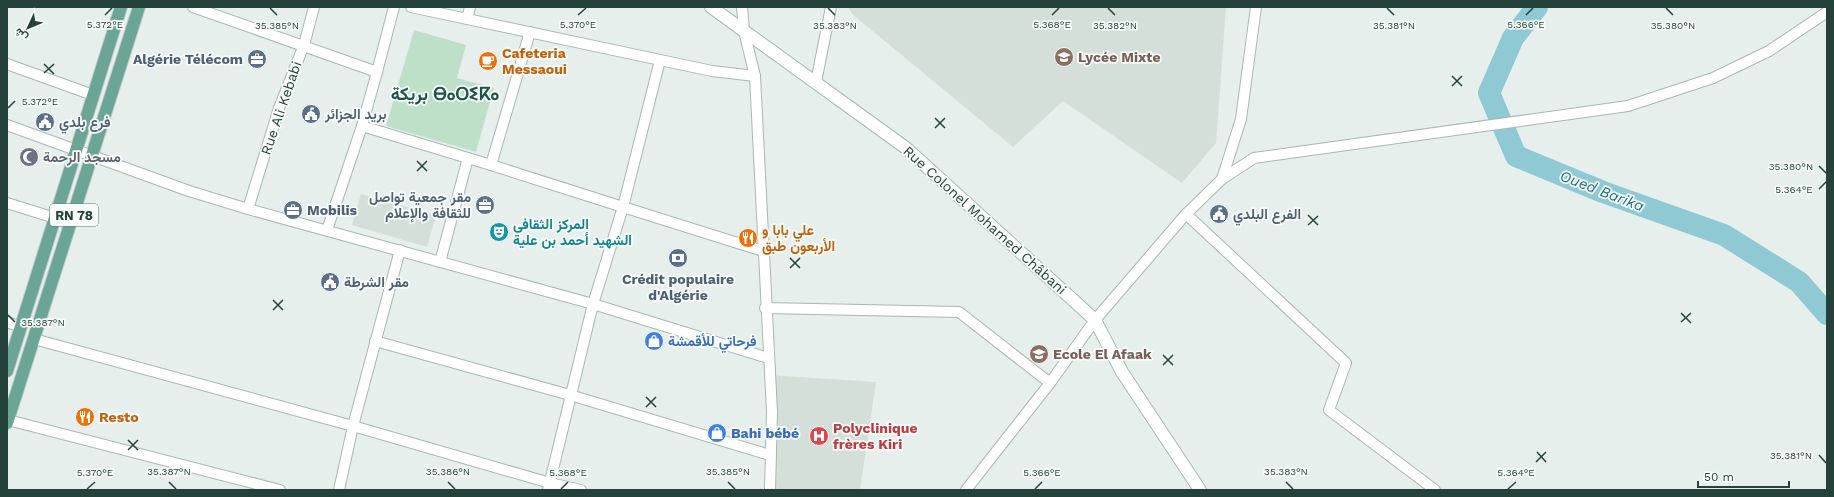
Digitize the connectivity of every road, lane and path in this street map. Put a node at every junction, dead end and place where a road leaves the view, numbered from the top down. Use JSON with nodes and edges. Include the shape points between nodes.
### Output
{"nodes":[{"id":1,"x":121,"y":7,"type":"edge"},
{"id":2,"x":139,"y":7,"type":"edge"},
{"id":3,"x":193,"y":7,"type":"edge"},
{"id":4,"x":314,"y":7,"type":"edge"},
{"id":5,"x":394,"y":7,"type":"edge"},
{"id":6,"x":412,"y":7,"type":"edge"},
{"id":7,"x":470,"y":7,"type":"edge"},
{"id":8,"x":711,"y":7,"type":"edge"},
{"id":9,"x":742,"y":7,"type":"edge"},
{"id":10,"x":831,"y":7,"type":"edge"},
{"id":11,"x":1256,"y":7,"type":"edge"},
{"id":12,"x":1827,"y":12,"type":"edge"},
{"id":13,"x":467,"y":19,"type":"junction"},
{"id":14,"x":744,"y":30,"type":"junction"},
{"id":15,"x":530,"y":32,"type":"junction"},
{"id":16,"x":304,"y":45,"type":"junction"},
{"id":17,"x":660,"y":60,"type":"junction"},
{"id":18,"x":7,"y":64,"type":"edge"},
{"id":19,"x":378,"y":72,"type":"junction"},
{"id":20,"x":755,"y":76,"type":"junction"},
{"id":21,"x":816,"y":82,"type":"junction"},
{"id":22,"x":93,"y":95,"type":"junction"},
{"id":23,"x":7,"y":125,"type":"edge"},
{"id":24,"x":362,"y":126,"type":"junction"},
{"id":25,"x":76,"y":150,"type":"junction"},
{"id":26,"x":93,"y":156,"type":"junction"},
{"id":27,"x":468,"y":158,"type":"junction"},
{"id":28,"x":491,"y":165,"type":"junction"},
{"id":29,"x":1222,"y":179,"type":"junction"},
{"id":30,"x":7,"y":203,"type":"edge"},
{"id":31,"x":623,"y":207,"type":"junction"},
{"id":32,"x":248,"y":209,"type":"junction"},
{"id":33,"x":1186,"y":214,"type":"junction"},
{"id":34,"x":55,"y":218,"type":"junction"},
{"id":35,"x":327,"y":230,"type":"junction"},
{"id":36,"x":400,"y":250,"type":"junction"},
{"id":37,"x":762,"y":251,"type":"junction"},
{"id":38,"x":440,"y":262,"type":"junction"},
{"id":39,"x":593,"y":304,"type":"junction"},
{"id":40,"x":766,"y":308,"type":"junction"},
{"id":41,"x":1095,"y":320,"type":"junction"},
{"id":42,"x":7,"y":322,"type":"edge"},
{"id":43,"x":21,"y":327,"type":"junction"},
{"id":44,"x":34,"y":339,"type":"junction"},
{"id":45,"x":375,"y":341,"type":"junction"},
{"id":46,"x":768,"y":358,"type":"junction"},
{"id":47,"x":7,"y":371,"type":"edge"},
{"id":48,"x":1050,"y":383,"type":"junction"},
{"id":49,"x":570,"y":395,"type":"junction"},
{"id":50,"x":7,"y":421,"type":"edge"},
{"id":51,"x":353,"y":426,"type":"junction"},
{"id":52,"x":770,"y":455,"type":"junction"},
{"id":53,"x":549,"y":487,"type":"edge"},
{"id":54,"x":280,"y":490,"type":"edge"},
{"id":55,"x":339,"y":490,"type":"edge"},
{"id":56,"x":581,"y":490,"type":"edge"},
{"id":57,"x":770,"y":490,"type":"edge"},
{"id":58,"x":966,"y":490,"type":"edge"},
{"id":59,"x":1200,"y":490,"type":"edge"},
{"id":60,"x":1435,"y":490,"type":"edge"}],
"edges":[{"from":1,"to":22,"type":"main road"},
{"from":2,"to":26,"type":"main road","number":"RN 78"},
{"from":3,"to":16,"type":"street"},
{"from":4,"to":16,"type":"street","name":"Rue Ali Kebabi"},
{"from":5,"to":19,"type":"street"},
{"from":6,"to":13,"type":"street"},
{"from":7,"to":13,"type":"street"},
{"from":8,"to":14,"type":"main road","name":"Rue Colonel Mohamed Châbani"},
{"from":9,"to":14,"type":"street"},
{"from":10,"to":21,"type":"street"},
{"from":11,"to":29,"type":"street","via":[[1241,118]]},
{"from":12,"to":29,"type":"street","via":[[1769,51],[1714,78],[1628,106],[1254,158]]},
{"from":13,"to":15,"type":"street"},
{"from":14,"to":20,"type":"street"},
{"from":14,"to":21,"type":"main road","name":"Rue Colonel Mohamed Châbani"},
{"from":15,"to":17,"type":"street"},
{"from":15,"to":28,"type":"street"},
{"from":16,"to":19,"type":"street"},
{"from":16,"to":32,"type":"street","name":"Rue Ali Kebabi","via":[[279,108]]},
{"from":17,"to":20,"type":"street","via":[[712,71]]},
{"from":17,"to":31,"type":"street"},
{"from":18,"to":22,"type":"street"},
{"from":19,"to":24,"type":"street"},
{"from":20,"to":37,"type":"street"},
{"from":21,"to":41,"type":"main road","name":"Rue Colonel Mohamed Châbani","via":[[906,148]]},
{"from":22,"to":25,"type":"main road"},
{"from":23,"to":25,"type":"street"},
{"from":24,"to":27,"type":"street"},
{"from":24,"to":35,"type":"street"},
{"from":25,"to":26,"type":"street"},
{"from":25,"to":34,"type":"main road"},
{"from":26,"to":32,"type":"street","via":[[189,191]]},
{"from":26,"to":44,"type":"main road","number":"RN 78"},
{"from":27,"to":28,"type":"street"},
{"from":27,"to":38,"type":"street"},
{"from":28,"to":31,"type":"street"},
{"from":29,"to":33,"type":"street"},
{"from":30,"to":34,"type":"street"},
{"from":31,"to":37,"type":"street"},
{"from":31,"to":39,"type":"street"},
{"from":32,"to":35,"type":"street"},
{"from":33,"to":41,"type":"street"},
{"from":33,"to":60,"type":"street","via":[[1346,363],[1329,410]]},
{"from":34,"to":43,"type":"main road"},
{"from":35,"to":36,"type":"street"},
{"from":36,"to":38,"type":"street"},
{"from":36,"to":45,"type":"street"},
{"from":37,"to":40,"type":"street"},
{"from":38,"to":39,"type":"street"},
{"from":39,"to":46,"type":"street"},
{"from":39,"to":49,"type":"street"},
{"from":40,"to":46,"type":"street"},
{"from":40,"to":48,"type":"street","via":[[959,312]]},
{"from":41,"to":48,"type":"street"},
{"from":41,"to":59,"type":"main road","name":"Rue Colonel Mohamed Châbani","via":[[1122,372]]},
{"from":42,"to":43,"type":"street"},
{"from":43,"to":47,"type":"main road"},
{"from":44,"to":50,"type":"main road","number":"RN 78"},
{"from":44,"to":51,"type":"street"},
{"from":45,"to":49,"type":"street"},
{"from":45,"to":51,"type":"street"},
{"from":46,"to":52,"type":"street","via":[[772,412]]},
{"from":48,"to":58,"type":"street"},
{"from":49,"to":52,"type":"street"},
{"from":49,"to":53,"type":"street"},
{"from":50,"to":54,"type":"street"},
{"from":51,"to":53,"type":"street"},
{"from":51,"to":55,"type":"street"},
{"from":52,"to":57,"type":"street"},
{"from":53,"to":56,"type":"street"}]}
